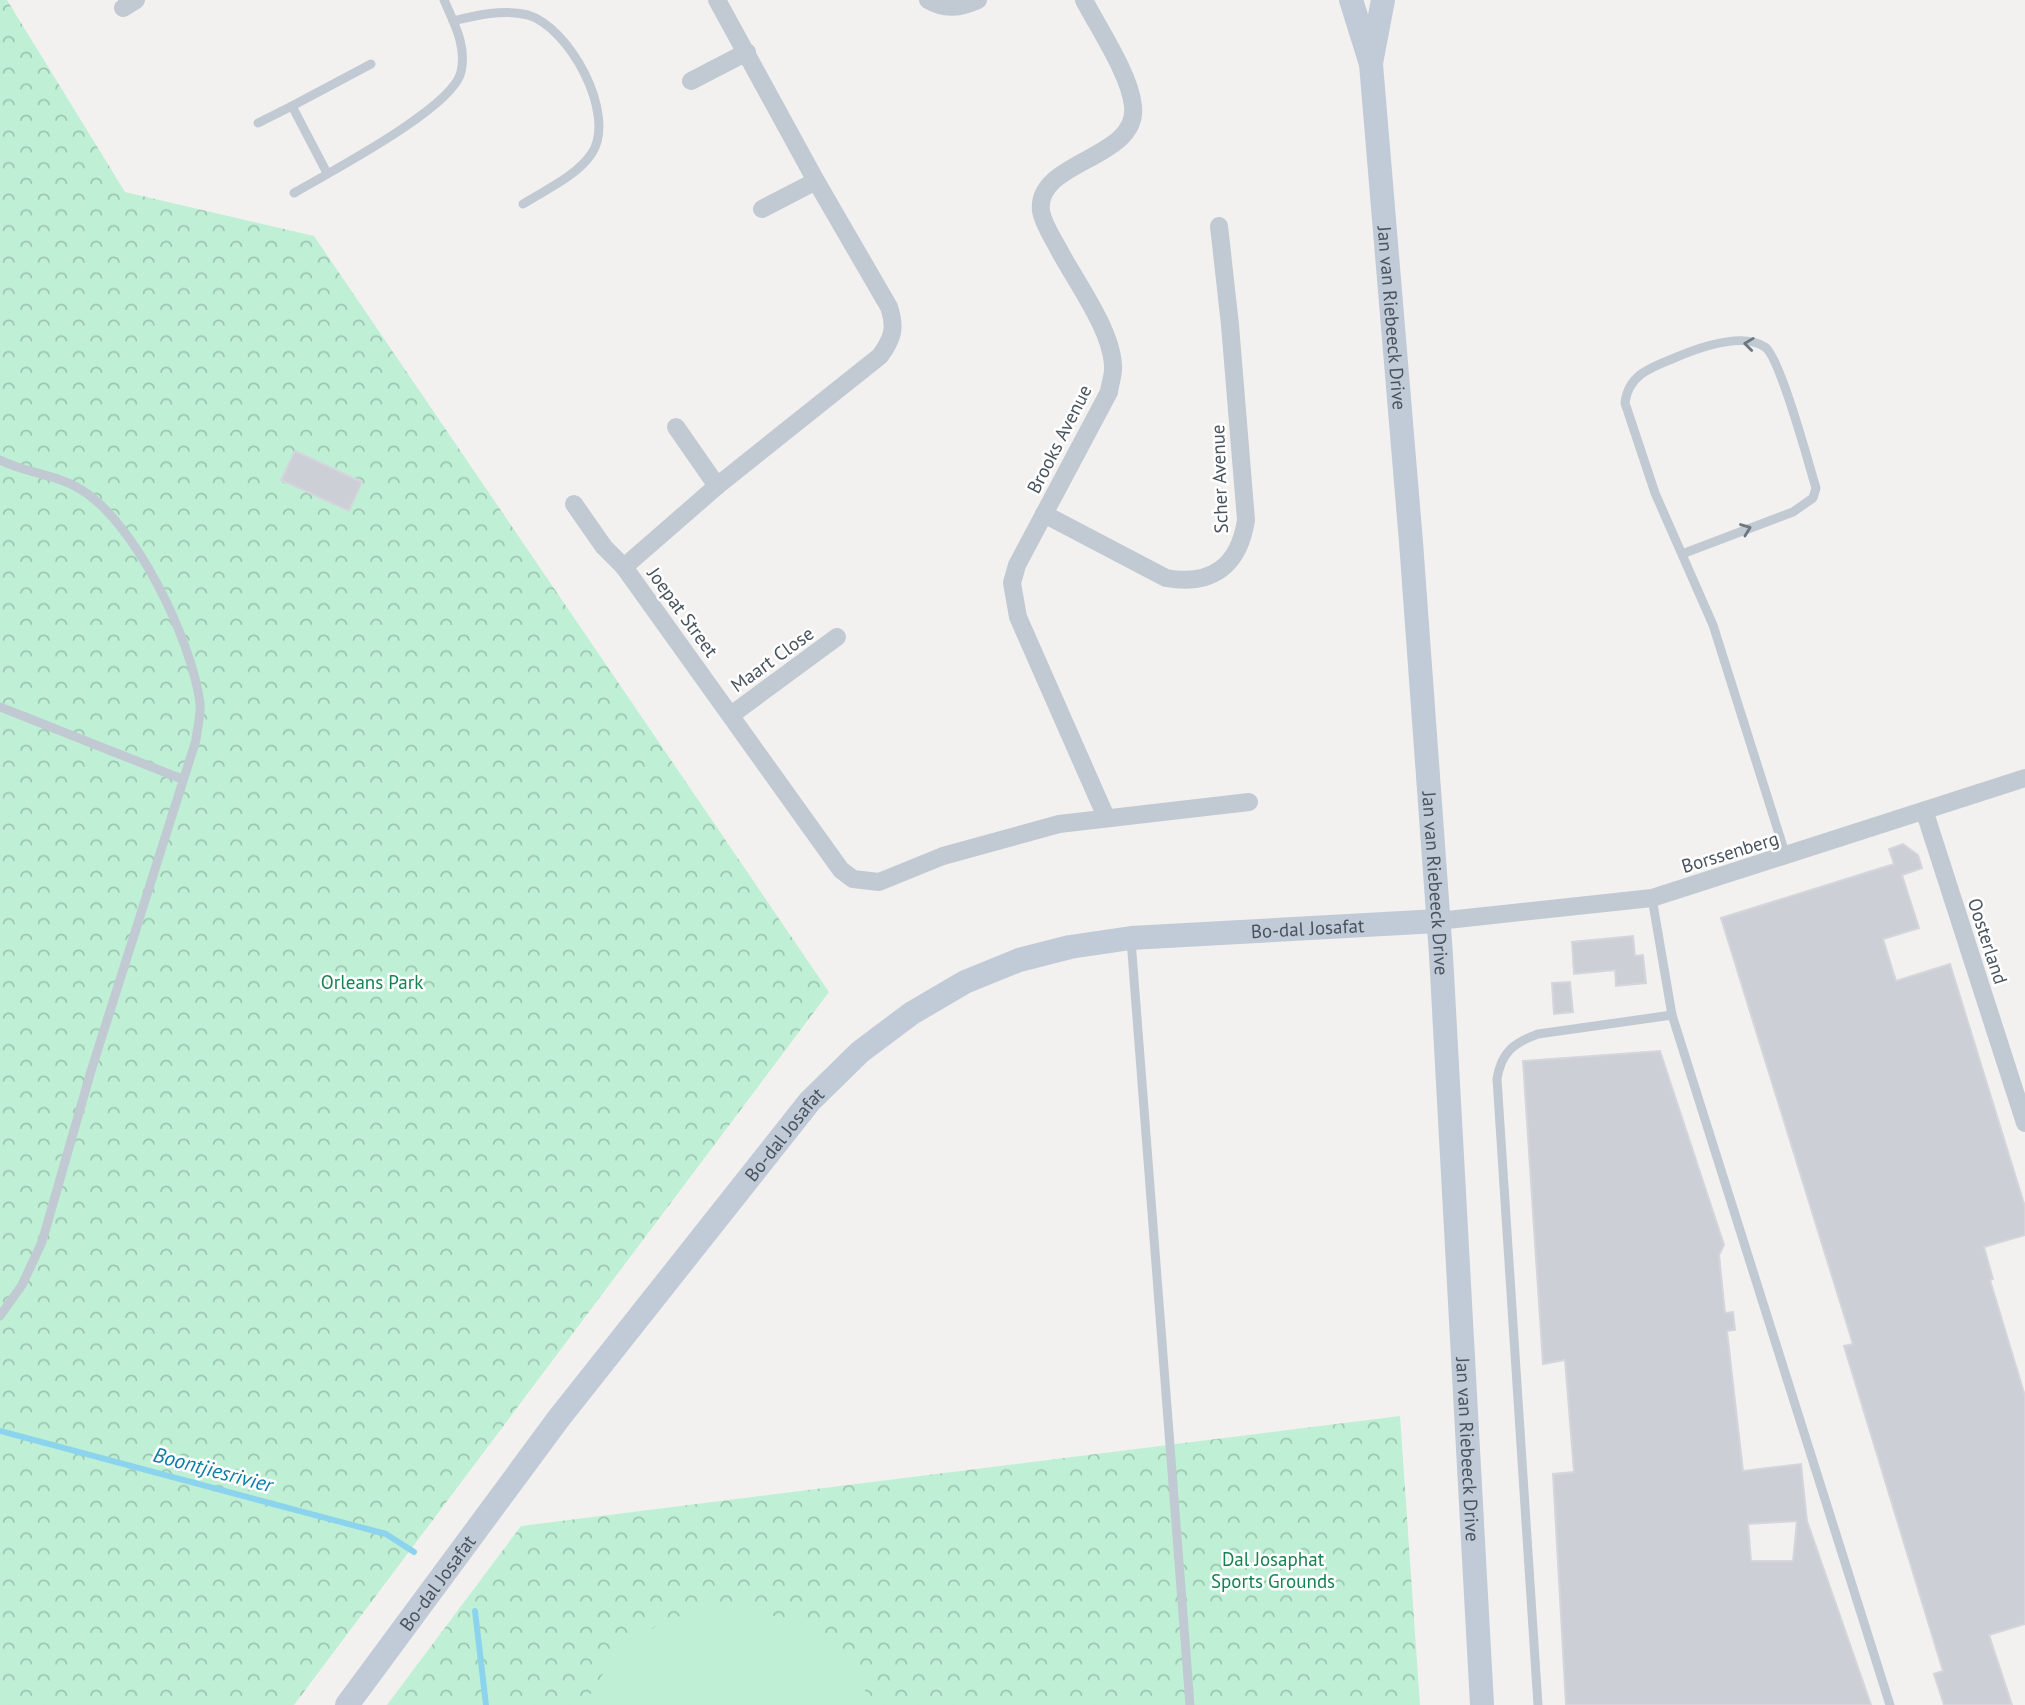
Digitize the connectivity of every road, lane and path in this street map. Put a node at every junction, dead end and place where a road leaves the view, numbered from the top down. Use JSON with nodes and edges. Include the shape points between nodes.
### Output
{"nodes":[{"id":1,"x":444,"y":0,"type":"edge"},
{"id":2,"x":718,"y":0,"type":"edge"},
{"id":3,"x":928,"y":0,"type":"edge"},
{"id":4,"x":978,"y":0,"type":"edge"},
{"id":5,"x":1084,"y":0,"type":"edge"},
{"id":6,"x":1351,"y":0,"type":"edge"},
{"id":7,"x":1383,"y":0,"type":"edge"},
{"id":8,"x":453,"y":21,"type":"junction"},
{"id":9,"x":747,"y":52,"type":"junction"},
{"id":10,"x":371,"y":64,"type":"dead end"},
{"id":11,"x":1371,"y":64,"type":"junction"},
{"id":12,"x":691,"y":81,"type":"dead end"},
{"id":13,"x":292,"y":106,"type":"junction"},
{"id":14,"x":258,"y":124,"type":"dead end"},
{"id":15,"x":327,"y":173,"type":"junction"},
{"id":16,"x":816,"y":181,"type":"junction"},
{"id":17,"x":294,"y":194,"type":"dead end"},
{"id":18,"x":523,"y":204,"type":"dead end"},
{"id":19,"x":762,"y":209,"type":"dead end"},
{"id":20,"x":1219,"y":226,"type":"dead end"},
{"id":21,"x":676,"y":427,"type":"dead end"},
{"id":22,"x":0,"y":460,"type":"edge"},
{"id":23,"x":717,"y":486,"type":"junction"},
{"id":24,"x":574,"y":504,"type":"dead end"},
{"id":25,"x":1044,"y":514,"type":"junction"},
{"id":26,"x":1682,"y":554,"type":"junction"},
{"id":27,"x":624,"y":567,"type":"junction"},
{"id":28,"x":837,"y":637,"type":"dead end"},
{"id":29,"x":0,"y":707,"type":"edge"},
{"id":30,"x":731,"y":715,"type":"junction"},
{"id":31,"x":2025,"y":778,"type":"edge"},
{"id":32,"x":182,"y":779,"type":"junction"},
{"id":33,"x":1250,"y":802,"type":"dead end"},
{"id":34,"x":1924,"y":813,"type":"junction"},
{"id":35,"x":1106,"y":817,"type":"junction"},
{"id":36,"x":1786,"y":856,"type":"junction"},
{"id":37,"x":1652,"y":898,"type":"junction"},
{"id":38,"x":1438,"y":921,"type":"junction"},
{"id":39,"x":1131,"y":938,"type":"junction"},
{"id":40,"x":1672,"y":1015,"type":"junction"},
{"id":41,"x":2025,"y":1123,"type":"edge"},
{"id":42,"x":0,"y":1316,"type":"edge"},
{"id":43,"x":346,"y":1705,"type":"edge"},
{"id":44,"x":1190,"y":1705,"type":"edge"},
{"id":45,"x":1482,"y":1705,"type":"edge"},
{"id":46,"x":1538,"y":1705,"type":"edge"},
{"id":47,"x":1890,"y":1705,"type":"edge"}],
"edges":[{"from":1,"to":8,"type":"lane"},
{"from":2,"to":9,"type":"street","name":"Joepat Street"},
{"from":3,"to":4,"type":"street","via":[[945,7]]},
{"from":5,"to":25,"type":"street","name":"Brooks Avenue","via":[[1126,84],[1133,118],[1114,144],[1052,181],[1043,195],[1041,211],[1048,230],[1099,323],[1113,367],[1109,392]]},
{"from":6,"to":11,"type":"main road","name":"Jan van Riebeeck Drive"},
{"from":7,"to":11,"type":"main road","name":"Jan van Riebeeck Drive"},
{"from":8,"to":15,"type":"lane","via":[[462,55],[461,74],[450,90],[395,133]]},
{"from":8,"to":18,"type":"lane","via":[[504,13],[528,15],[547,24],[563,38],[592,90],[599,115],[599,136],[592,153],[578,168]]},
{"from":9,"to":12,"type":"street"},
{"from":9,"to":16,"type":"street","name":"Joepat Street"},
{"from":10,"to":13,"type":"lane"},
{"from":11,"to":38,"type":"main road","name":"Jan van Riebeeck Drive"},
{"from":13,"to":14,"type":"lane"},
{"from":13,"to":15,"type":"lane"},
{"from":15,"to":17,"type":"lane"},
{"from":16,"to":19,"type":"street"},
{"from":16,"to":23,"type":"street","name":"Joepat Street","via":[[889,307],[892,341],[880,356]]},
{"from":20,"to":25,"type":"street","name":"Scher Avenue","via":[[1246,520],[1242,544],[1232,562],[1187,582],[1166,578]]},
{"from":21,"to":23,"type":"street"},
{"from":22,"to":32,"type":"lane","via":[[78,487],[102,503],[140,554],[164,598],[193,670],[200,706],[196,740]]},
{"from":23,"to":27,"type":"street","name":"Joepat Street"},
{"from":24,"to":27,"type":"street"},
{"from":25,"to":35,"type":"street","name":"Brooks Avenue","via":[[1017,565],[1012,583],[1014,602]]},
{"from":26,"to":26,"type":"lane","one_way":true,"via":[[1793,512],[1813,498],[1816,488],[1773,355],[1753,342],[1707,344],[1632,380],[1625,403],[1651,482]]},
{"from":26,"to":36,"type":"lane","via":[[1713,625]]},
{"from":27,"to":30,"type":"street","name":"Joepat Street"},
{"from":28,"to":30,"type":"street","name":"Maart Close"},
{"from":29,"to":32,"type":"lane"},
{"from":30,"to":35,"type":"street","name":"Joepat Street","via":[[841,870],[853,879],[878,882],[1017,834]]},
{"from":31,"to":34,"type":"street","name":"Borssenberg"},
{"from":32,"to":42,"type":"lane","via":[[42,1242],[22,1285]]},
{"from":33,"to":35,"type":"street","name":"Joepat Street"},
{"from":34,"to":36,"type":"street","name":"Borssenberg"},
{"from":34,"to":41,"type":"street","name":"Oosterland"},
{"from":36,"to":37,"type":"street","name":"Borssenberg"},
{"from":37,"to":38,"type":"street","name":"Borssenberg"},
{"from":37,"to":40,"type":"lane"},
{"from":38,"to":39,"type":"main road","name":"Bo-dal Josafat"},
{"from":38,"to":45,"type":"main road","name":"Jan van Riebeeck Drive"},
{"from":39,"to":43,"type":"main road","name":"Bo-dal Josafat","via":[[1020,960],[965,982],[912,1013],[860,1052],[810,1101],[568,1407]]},
{"from":39,"to":44,"type":"lane"},
{"from":40,"to":46,"type":"lane","via":[[1538,1034],[1522,1040],[1500,1060],[1497,1079]]},
{"from":40,"to":47,"type":"lane"}]}
